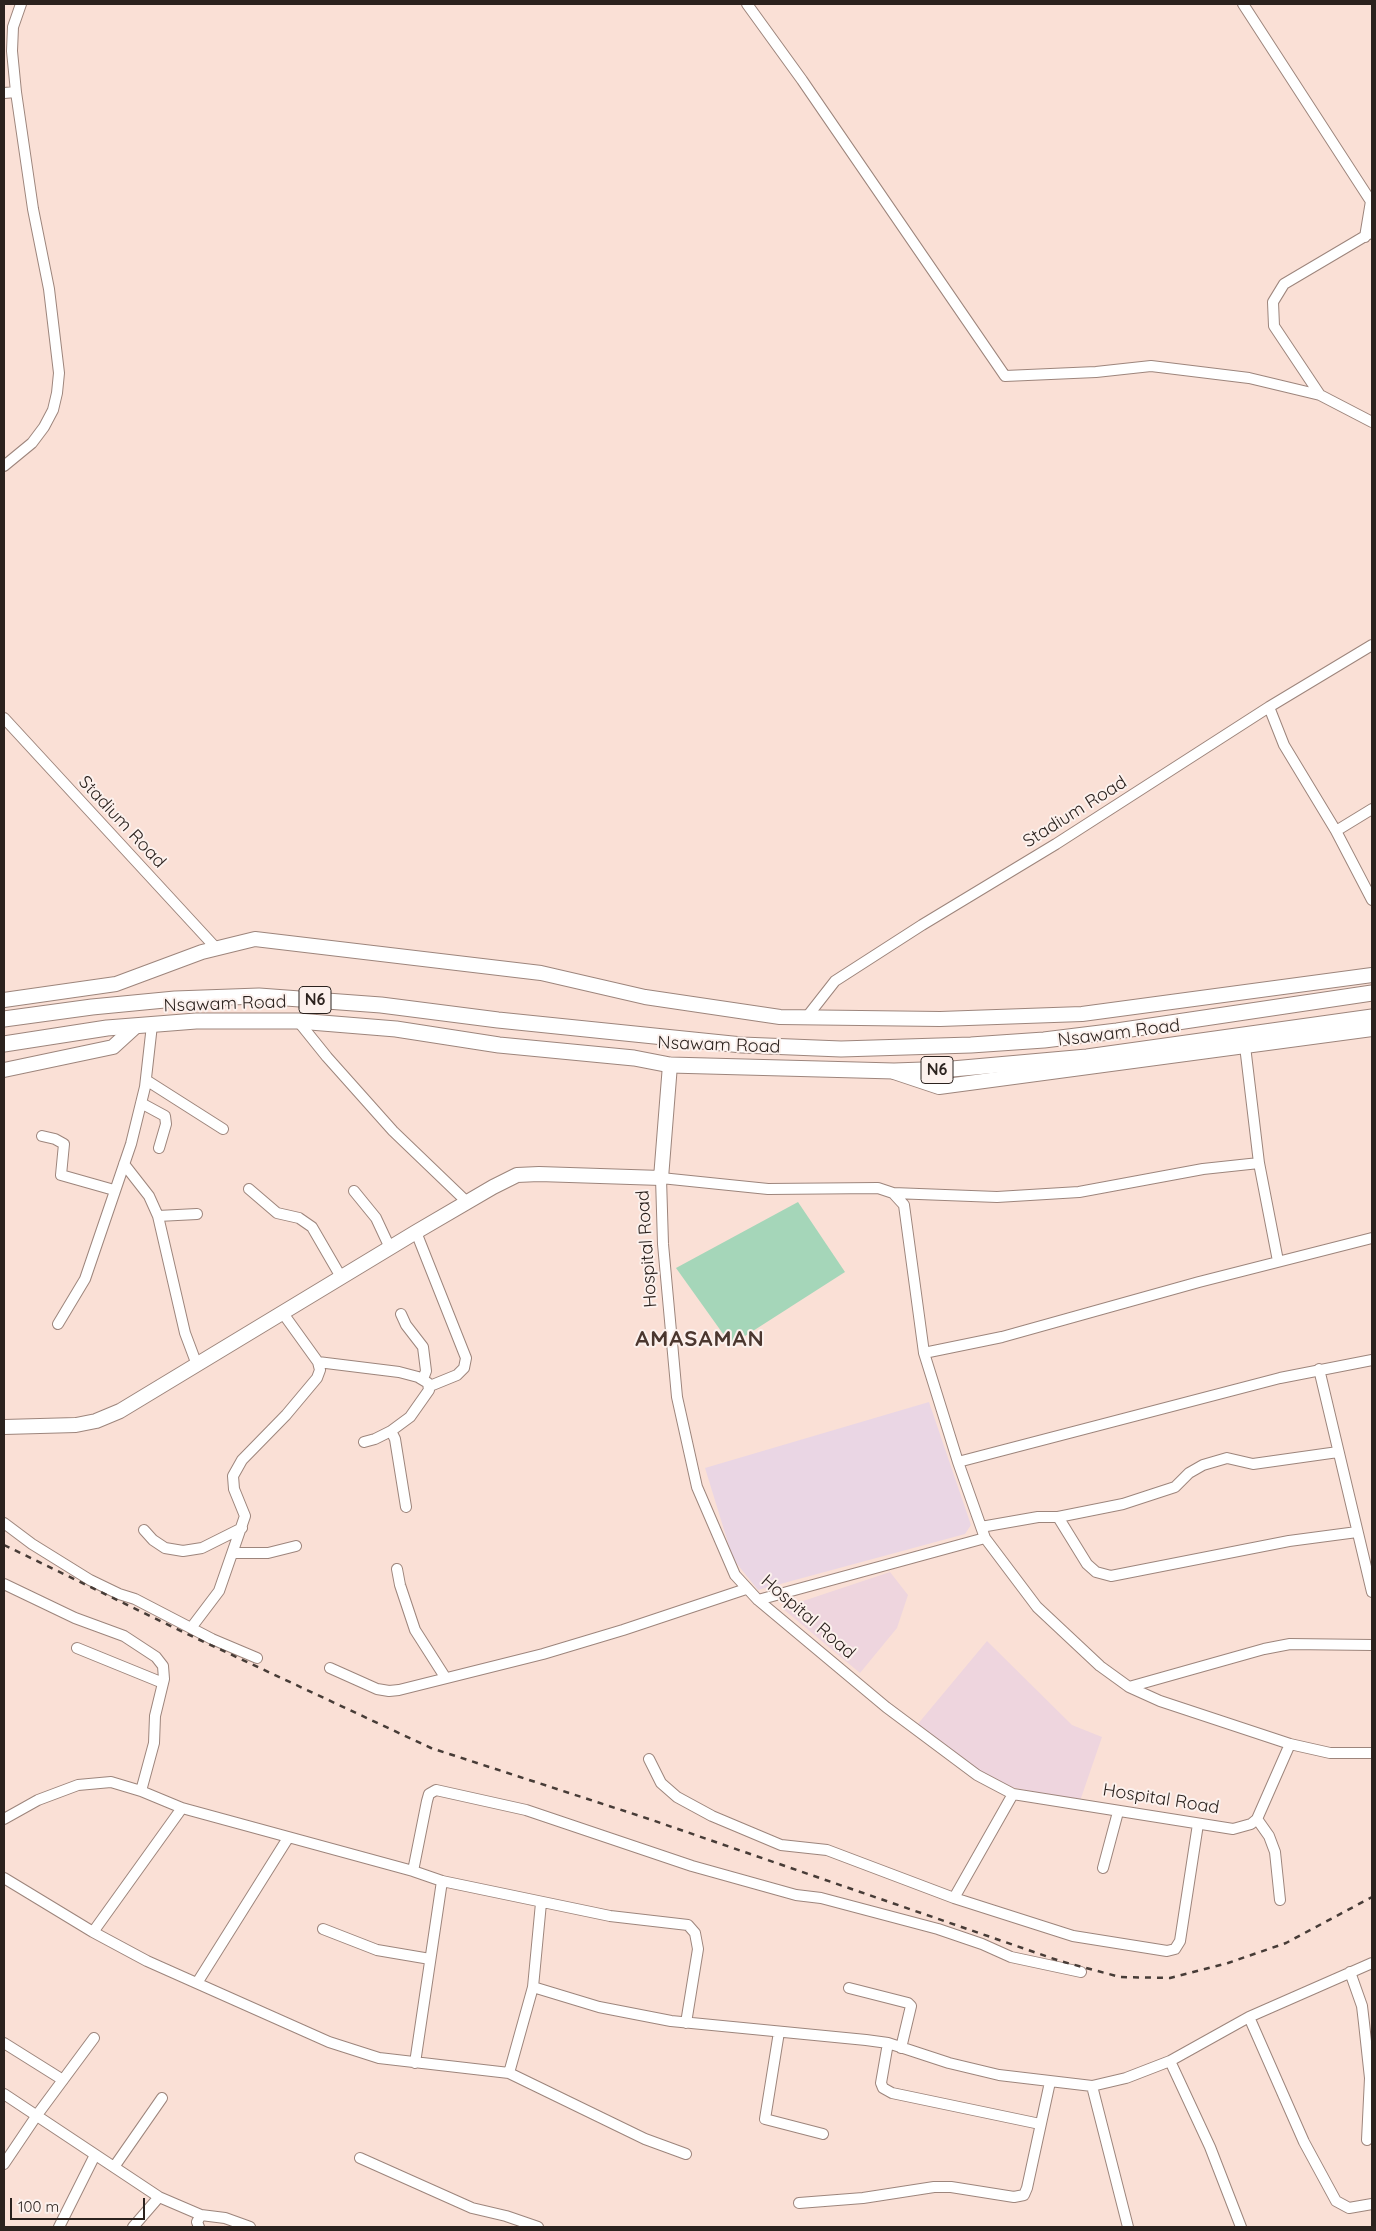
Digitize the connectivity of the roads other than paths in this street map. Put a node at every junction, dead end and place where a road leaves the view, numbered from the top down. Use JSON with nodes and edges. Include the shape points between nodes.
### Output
{"nodes":[{"id":1,"x":21,"y":4,"type":"edge"},
{"id":2,"x":747,"y":4,"type":"edge"},
{"id":3,"x":1243,"y":4,"type":"edge"},
{"id":4,"x":16,"y":92,"type":"junction"},
{"id":5,"x":4,"y":93,"type":"edge"},
{"id":6,"x":1372,"y":202,"type":"edge"},
{"id":7,"x":1369,"y":235,"type":"edge"},
{"id":8,"x":1320,"y":395,"type":"junction"},
{"id":9,"x":1372,"y":422,"type":"edge"},
{"id":10,"x":4,"y":466,"type":"edge"},
{"id":11,"x":1372,"y":645,"type":"edge"},
{"id":12,"x":1269,"y":707,"type":"junction"},
{"id":13,"x":4,"y":718,"type":"edge"},
{"id":14,"x":1372,"y":809,"type":"edge"},
{"id":15,"x":1336,"y":831,"type":"junction"},
{"id":16,"x":1372,"y":900,"type":"edge"},
{"id":17,"x":216,"y":948,"type":"junction"},
{"id":18,"x":1372,"y":975,"type":"edge"},
{"id":19,"x":1372,"y":993,"type":"edge"},
{"id":20,"x":4,"y":1000,"type":"edge"},
{"id":21,"x":1372,"y":1017,"type":"edge"},
{"id":22,"x":806,"y":1018,"type":"junction"},
{"id":23,"x":4,"y":1019,"type":"edge"},
{"id":24,"x":298,"y":1021,"type":"junction"},
{"id":25,"x":152,"y":1025,"type":"junction"},
{"id":26,"x":136,"y":1026,"type":"junction"},
{"id":27,"x":1372,"y":1029,"type":"edge"},
{"id":28,"x":4,"y":1044,"type":"edge"},
{"id":29,"x":1245,"y":1046,"type":"junction"},
{"id":30,"x":670,"y":1065,"type":"junction"},
{"id":31,"x":4,"y":1070,"type":"edge"},
{"id":32,"x":894,"y":1072,"type":"junction"},
{"id":33,"x":146,"y":1080,"type":"junction"},
{"id":34,"x":141,"y":1103,"type":"junction"},
{"id":35,"x":222,"y":1129,"type":"dead end"},
{"id":36,"x":42,"y":1136,"type":"dead end"},
{"id":37,"x":159,"y":1148,"type":"dead end"},
{"id":38,"x":1259,"y":1163,"type":"junction"},
{"id":39,"x":124,"y":1164,"type":"junction"},
{"id":40,"x":661,"y":1178,"type":"junction"},
{"id":41,"x":249,"y":1189,"type":"dead end"},
{"id":42,"x":114,"y":1190,"type":"junction"},
{"id":43,"x":354,"y":1191,"type":"dead end"},
{"id":44,"x":893,"y":1193,"type":"junction"},
{"id":45,"x":468,"y":1202,"type":"junction"},
{"id":46,"x":197,"y":1214,"type":"dead end"},
{"id":47,"x":158,"y":1216,"type":"junction"},
{"id":48,"x":416,"y":1232,"type":"junction"},
{"id":49,"x":1372,"y":1238,"type":"edge"},
{"id":50,"x":390,"y":1248,"type":"junction"},
{"id":51,"x":1278,"y":1261,"type":"junction"},
{"id":52,"x":341,"y":1277,"type":"junction"},
{"id":53,"x":282,"y":1312,"type":"junction"},
{"id":54,"x":401,"y":1314,"type":"dead end"},
{"id":55,"x":58,"y":1324,"type":"dead end"},
{"id":56,"x":924,"y":1353,"type":"junction"},
{"id":57,"x":1372,"y":1360,"type":"edge"},
{"id":58,"x":318,"y":1362,"type":"junction"},
{"id":59,"x":197,"y":1365,"type":"junction"},
{"id":60,"x":1319,"y":1369,"type":"junction"},
{"id":61,"x":426,"y":1383,"type":"junction"},
{"id":62,"x":4,"y":1427,"type":"edge"},
{"id":63,"x":391,"y":1431,"type":"junction"},
{"id":64,"x":364,"y":1442,"type":"dead end"},
{"id":65,"x":1338,"y":1452,"type":"junction"},
{"id":66,"x":958,"y":1462,"type":"junction"},
{"id":67,"x":406,"y":1507,"type":"dead end"},
{"id":68,"x":1058,"y":1517,"type":"junction"},
{"id":69,"x":4,"y":1523,"type":"edge"},
{"id":70,"x":981,"y":1527,"type":"junction"},
{"id":71,"x":242,"y":1528,"type":"junction"},
{"id":72,"x":144,"y":1530,"type":"dead end"},
{"id":73,"x":1357,"y":1532,"type":"junction"},
{"id":74,"x":985,"y":1538,"type":"junction"},
{"id":75,"x":296,"y":1546,"type":"dead end"},
{"id":76,"x":234,"y":1553,"type":"junction"},
{"id":77,"x":397,"y":1568,"type":"dead end"},
{"id":78,"x":4,"y":1584,"type":"edge"},
{"id":79,"x":746,"y":1589,"type":"junction"},
{"id":80,"x":1372,"y":1592,"type":"edge"},
{"id":81,"x":758,"y":1600,"type":"junction"},
{"id":82,"x":190,"y":1628,"type":"junction"},
{"id":83,"x":1372,"y":1645,"type":"edge"},
{"id":84,"x":77,"y":1648,"type":"dead end"},
{"id":85,"x":257,"y":1658,"type":"dead end"},
{"id":86,"x":330,"y":1668,"type":"dead end"},
{"id":87,"x":445,"y":1678,"type":"junction"},
{"id":88,"x":163,"y":1683,"type":"junction"},
{"id":89,"x":1129,"y":1687,"type":"junction"},
{"id":90,"x":1290,"y":1744,"type":"junction"},
{"id":91,"x":1372,"y":1752,"type":"edge"},
{"id":92,"x":649,"y":1758,"type":"dead end"},
{"id":93,"x":141,"y":1791,"type":"junction"},
{"id":94,"x":1013,"y":1794,"type":"junction"},
{"id":95,"x":182,"y":1808,"type":"junction"},
{"id":96,"x":1118,"y":1812,"type":"junction"},
{"id":97,"x":1257,"y":1818,"type":"junction"},
{"id":98,"x":4,"y":1819,"type":"edge"},
{"id":99,"x":1198,"y":1824,"type":"junction"},
{"id":100,"x":288,"y":1838,"type":"junction"},
{"id":101,"x":1103,"y":1868,"type":"dead end"},
{"id":102,"x":413,"y":1871,"type":"junction"},
{"id":103,"x":4,"y":1878,"type":"edge"},
{"id":104,"x":442,"y":1881,"type":"junction"},
{"id":105,"x":954,"y":1898,"type":"junction"},
{"id":106,"x":1280,"y":1900,"type":"dead end"},
{"id":107,"x":541,"y":1903,"type":"junction"},
{"id":108,"x":323,"y":1930,"type":"dead end"},
{"id":109,"x":93,"y":1932,"type":"junction"},
{"id":110,"x":430,"y":1959,"type":"junction"},
{"id":111,"x":1372,"y":1963,"type":"edge"},
{"id":112,"x":1081,"y":1972,"type":"dead end"},
{"id":113,"x":1350,"y":1972,"type":"junction"},
{"id":114,"x":196,"y":1983,"type":"junction"},
{"id":115,"x":533,"y":1986,"type":"junction"},
{"id":116,"x":849,"y":1988,"type":"dead end"},
{"id":117,"x":1249,"y":2017,"type":"junction"},
{"id":118,"x":686,"y":2023,"type":"junction"},
{"id":119,"x":779,"y":2032,"type":"junction"},
{"id":120,"x":94,"y":2038,"type":"dead end"},
{"id":121,"x":4,"y":2043,"type":"edge"},
{"id":122,"x":888,"y":2043,"type":"junction"},
{"id":123,"x":901,"y":2048,"type":"junction"},
{"id":124,"x":1170,"y":2061,"type":"junction"},
{"id":125,"x":415,"y":2063,"type":"junction"},
{"id":126,"x":509,"y":2073,"type":"junction"},
{"id":127,"x":63,"y":2080,"type":"junction"},
{"id":128,"x":1050,"y":2082,"type":"junction"},
{"id":129,"x":1092,"y":2086,"type":"junction"},
{"id":130,"x":4,"y":2094,"type":"edge"},
{"id":131,"x":162,"y":2098,"type":"dead end"},
{"id":132,"x":36,"y":2115,"type":"junction"},
{"id":133,"x":1040,"y":2124,"type":"junction"},
{"id":134,"x":823,"y":2134,"type":"dead end"},
{"id":135,"x":1367,"y":2140,"type":"dead end"},
{"id":136,"x":686,"y":2154,"type":"dead end"},
{"id":137,"x":95,"y":2155,"type":"junction"},
{"id":138,"x":360,"y":2158,"type":"dead end"},
{"id":139,"x":4,"y":2164,"type":"edge"},
{"id":140,"x":114,"y":2168,"type":"junction"},
{"id":141,"x":159,"y":2198,"type":"junction"},
{"id":142,"x":799,"y":2203,"type":"dead end"},
{"id":143,"x":1372,"y":2204,"type":"edge"},
{"id":144,"x":201,"y":2215,"type":"junction"},
{"id":145,"x":59,"y":2227,"type":"edge"},
{"id":146,"x":133,"y":2227,"type":"edge"},
{"id":147,"x":199,"y":2227,"type":"edge"},
{"id":148,"x":250,"y":2227,"type":"edge"},
{"id":149,"x":538,"y":2227,"type":"edge"},
{"id":150,"x":1128,"y":2227,"type":"edge"},
{"id":151,"x":1241,"y":2227,"type":"edge"}],
"edges":[{"from":1,"to":4,"type":"street","via":[[13,27]]},
{"from":2,"to":8,"type":"street","via":[[1005,376],[1150,366],[1248,378]]},
{"from":3,"to":6,"type":"street"},
{"from":4,"to":5,"type":"street"},
{"from":4,"to":10,"type":"street","via":[[33,209],[49,289],[59,373],[55,402],[44,427],[32,443]]},
{"from":6,"to":7,"type":"street"},
{"from":7,"to":8,"type":"street","via":[[1284,284],[1273,302],[1274,326]]},
{"from":8,"to":9,"type":"street"},
{"from":11,"to":12,"type":"street","name":"Stadium Road"},
{"from":12,"to":15,"type":"street","via":[[1284,745]]},
{"from":12,"to":22,"type":"street","name":"Stadium Road","via":[[835,981]]},
{"from":13,"to":17,"type":"street","name":"Stadium Road"},
{"from":14,"to":15,"type":"street"},
{"from":15,"to":16,"type":"street"},
{"from":17,"to":20,"type":"main road","via":[[116,984]]},
{"from":17,"to":22,"type":"main road","via":[[255,939],[376,952],[541,973],[645,997]]},
{"from":18,"to":22,"type":"main road","via":[[1082,1014],[940,1020]]},
{"from":19,"to":23,"type":"highway","name":"Nsawam Road","number":"N6","via":[[1044,1040],[841,1049],[742,1045],[381,1005],[259,996],[92,1006]]},
{"from":21,"to":32,"type":"highway","name":"Nsawam Road","number":"N6","via":[[1087,1057]]},
{"from":24,"to":25,"type":"highway","name":"Nsawam Road","number":"N6","via":[[196,1021]]},
{"from":24,"to":30,"type":"highway","name":"Nsawam Road","number":"N6","via":[[396,1028]]},
{"from":24,"to":45,"type":"street","via":[[394,1131]]},
{"from":25,"to":26,"type":"highway","name":"Nsawam Road","number":"N6"},
{"from":25,"to":33,"type":"street"},
{"from":26,"to":28,"type":"highway","name":"Nsawam Road","number":"N6"},
{"from":26,"to":31,"type":"main road","via":[[113,1047]]},
{"from":27,"to":29,"type":"main road"},
{"from":29,"to":32,"type":"main road","via":[[939,1087]]},
{"from":29,"to":38,"type":"street"},
{"from":30,"to":32,"type":"highway","name":"Nsawam Road","number":"N6"},
{"from":30,"to":40,"type":"main road","name":"Hospital Road"},
{"from":33,"to":34,"type":"street"},
{"from":33,"to":35,"type":"street"},
{"from":34,"to":37,"type":"street","via":[[165,1116]]},
{"from":34,"to":39,"type":"street"},
{"from":36,"to":42,"type":"street","via":[[64,1144],[61,1175]]},
{"from":38,"to":44,"type":"street","via":[[1203,1169],[1079,1192],[997,1197]]},
{"from":38,"to":51,"type":"street"},
{"from":39,"to":42,"type":"street"},
{"from":39,"to":47,"type":"street","via":[[150,1196]]},
{"from":40,"to":44,"type":"street","via":[[768,1188],[878,1188]]},
{"from":40,"to":45,"type":"main road","via":[[517,1175]]},
{"from":40,"to":79,"type":"street","name":"Hospital Road","via":[[663,1244],[677,1397],[697,1487],[732,1567]]},
{"from":41,"to":52,"type":"street","via":[[276,1213],[298,1218],[312,1227]]},
{"from":42,"to":55,"type":"street","via":[[85,1279]]},
{"from":43,"to":50,"type":"street","via":[[376,1218]]},
{"from":44,"to":56,"type":"street","via":[[904,1205]]},
{"from":45,"to":48,"type":"main road"},
{"from":46,"to":47,"type":"street"},
{"from":47,"to":59,"type":"street","via":[[185,1333]]},
{"from":48,"to":50,"type":"main road"},
{"from":48,"to":61,"type":"street","via":[[466,1358],[464,1368],[457,1375]]},
{"from":49,"to":51,"type":"street"},
{"from":50,"to":52,"type":"main road"},
{"from":51,"to":56,"type":"street","via":[[1002,1337]]},
{"from":52,"to":53,"type":"main road"},
{"from":53,"to":58,"type":"street"},
{"from":53,"to":59,"type":"main road"},
{"from":54,"to":61,"type":"street","via":[[423,1347]]},
{"from":56,"to":66,"type":"street"},
{"from":57,"to":60,"type":"street"},
{"from":58,"to":61,"type":"street","via":[[399,1372]]},
{"from":58,"to":71,"type":"street","via":[[317,1378],[242,1460],[233,1476],[234,1488],[246,1516]]},
{"from":59,"to":62,"type":"main road","via":[[120,1411],[96,1421],[76,1425]]},
{"from":60,"to":65,"type":"street"},
{"from":60,"to":66,"type":"street"},
{"from":61,"to":63,"type":"street","via":[[410,1417]]},
{"from":63,"to":64,"type":"street"},
{"from":63,"to":67,"type":"street"},
{"from":65,"to":68,"type":"street","via":[[1253,1464],[1227,1458],[1196,1469],[1175,1487],[1123,1504]]},
{"from":65,"to":73,"type":"street"},
{"from":66,"to":70,"type":"street"},
{"from":68,"to":70,"type":"street","via":[[1038,1517]]},
{"from":68,"to":73,"type":"street","via":[[1087,1564],[1096,1572],[1111,1576],[1289,1541]]},
{"from":69,"to":82,"type":"street","via":[[90,1580]]},
{"from":70,"to":74,"type":"street"},
{"from":71,"to":72,"type":"street","via":[[202,1548],[183,1551],[166,1548]]},
{"from":71,"to":76,"type":"street"},
{"from":73,"to":80,"type":"street"},
{"from":74,"to":81,"type":"street"},
{"from":74,"to":89,"type":"street","via":[[1037,1607],[1100,1666]]},
{"from":75,"to":76,"type":"street","via":[[268,1553]]},
{"from":76,"to":82,"type":"street","via":[[219,1592]]},
{"from":77,"to":87,"type":"street","via":[[416,1630]]},
{"from":78,"to":88,"type":"street","via":[[75,1618],[124,1636],[156,1657],[163,1666]]},
{"from":79,"to":81,"type":"street","name":"Hospital Road"},
{"from":79,"to":87,"type":"street","via":[[572,1645]]},
{"from":81,"to":94,"type":"street","name":"Hospital Road","via":[[946,1753],[977,1775]]},
{"from":82,"to":85,"type":"street"},
{"from":83,"to":89,"type":"street","via":[[1290,1644]]},
{"from":84,"to":88,"type":"street"},
{"from":86,"to":87,"type":"street","via":[[360,1683],[389,1692]]},
{"from":88,"to":93,"type":"street","via":[[155,1716],[154,1743]]},
{"from":89,"to":90,"type":"street","via":[[1160,1701]]},
{"from":90,"to":91,"type":"street","via":[[1330,1753]]},
{"from":90,"to":97,"type":"street"},
{"from":92,"to":105,"type":"street","via":[[661,1783],[677,1797],[712,1816],[781,1845],[827,1850]]},
{"from":93,"to":95,"type":"street"},
{"from":93,"to":98,"type":"street","via":[[110,1782],[78,1785],[38,1800]]},
{"from":94,"to":96,"type":"street","name":"Hospital Road"},
{"from":94,"to":105,"type":"street"},
{"from":95,"to":100,"type":"street"},
{"from":95,"to":109,"type":"street"},
{"from":96,"to":99,"type":"street","name":"Hospital Road"},
{"from":96,"to":101,"type":"street"},
{"from":97,"to":99,"type":"street","name":"Hospital Road","via":[[1251,1824],[1234,1829]]},
{"from":97,"to":106,"type":"street","via":[[1276,1852]]},
{"from":99,"to":105,"type":"street","via":[[1180,1941],[1175,1949],[1167,1951],[1073,1936]]},
{"from":100,"to":102,"type":"street"},
{"from":100,"to":114,"type":"street"},
{"from":102,"to":104,"type":"street"},
{"from":102,"to":112,"type":"street","via":[[429,1794],[436,1790],[526,1810],[692,1866],[938,1929],[1011,1957]]},
{"from":103,"to":109,"type":"street"},
{"from":104,"to":107,"type":"street"},
{"from":104,"to":110,"type":"street"},
{"from":107,"to":115,"type":"street"},
{"from":107,"to":118,"type":"street","via":[[610,1916],[688,1925],[695,1933],[698,1949]]},
{"from":108,"to":110,"type":"street","via":[[377,1950]]},
{"from":109,"to":114,"type":"street"},
{"from":110,"to":125,"type":"street"},
{"from":111,"to":113,"type":"street"},
{"from":113,"to":117,"type":"street"},
{"from":113,"to":135,"type":"street","via":[[1362,2006],[1370,2078]]},
{"from":114,"to":125,"type":"street","via":[[329,2042],[379,2058]]},
{"from":115,"to":118,"type":"street","via":[[599,2007]]},
{"from":115,"to":126,"type":"street"},
{"from":116,"to":123,"type":"street","via":[[911,2006]]},
{"from":117,"to":124,"type":"street"},
{"from":117,"to":143,"type":"street","via":[[1304,2142],[1336,2201],[1349,2208]]},
{"from":118,"to":119,"type":"street"},
{"from":119,"to":122,"type":"street"},
{"from":119,"to":134,"type":"street","via":[[765,2119]]},
{"from":120,"to":127,"type":"street"},
{"from":121,"to":127,"type":"street"},
{"from":122,"to":123,"type":"street"},
{"from":122,"to":133,"type":"street","via":[[881,2083],[892,2093]]},
{"from":123,"to":128,"type":"street","via":[[999,2075]]},
{"from":124,"to":129,"type":"street","via":[[1126,2078]]},
{"from":124,"to":151,"type":"street","via":[[1210,2146]]},
{"from":125,"to":126,"type":"street"},
{"from":126,"to":136,"type":"street","via":[[645,2139]]},
{"from":127,"to":132,"type":"street"},
{"from":128,"to":129,"type":"street"},
{"from":128,"to":133,"type":"street"},
{"from":129,"to":150,"type":"street"},
{"from":130,"to":132,"type":"street"},
{"from":131,"to":140,"type":"street"},
{"from":132,"to":137,"type":"street"},
{"from":132,"to":139,"type":"street"},
{"from":133,"to":142,"type":"street","via":[[1024,2195],[1014,2197],[934,2187],[863,2198]]},
{"from":137,"to":140,"type":"street"},
{"from":137,"to":145,"type":"street"},
{"from":138,"to":149,"type":"street","via":[[472,2208]]},
{"from":140,"to":141,"type":"street"},
{"from":141,"to":144,"type":"street"},
{"from":141,"to":146,"type":"street"},
{"from":144,"to":147,"type":"street"},
{"from":144,"to":148,"type":"street","via":[[225,2218]]}]}
